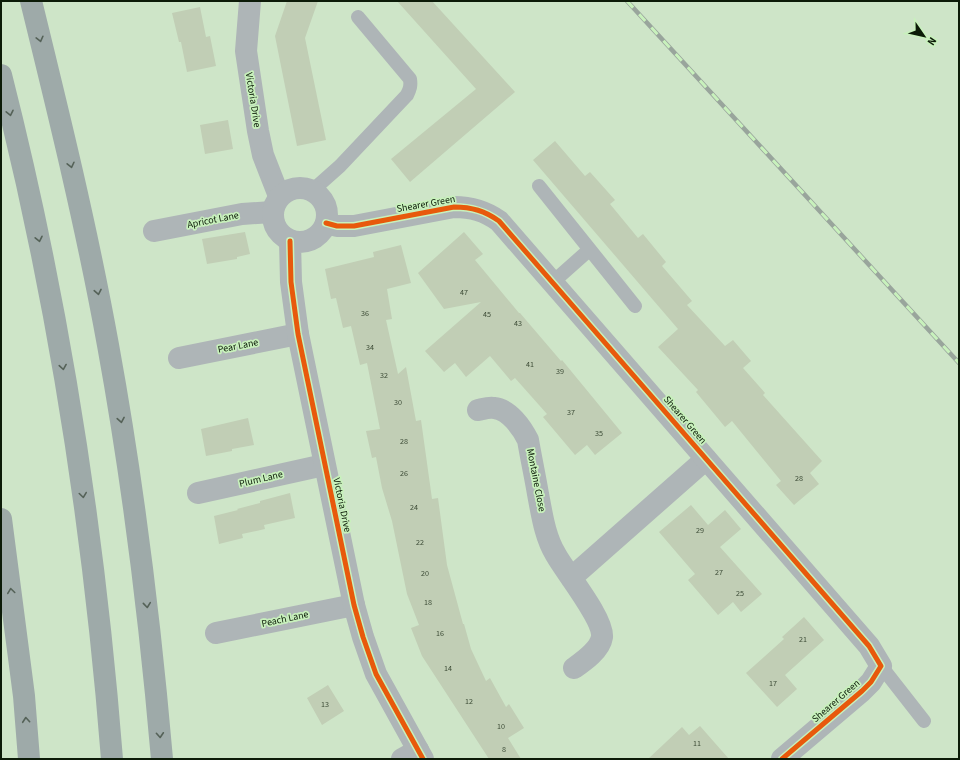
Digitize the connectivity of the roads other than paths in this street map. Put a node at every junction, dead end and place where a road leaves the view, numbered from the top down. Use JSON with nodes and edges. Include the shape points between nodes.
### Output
{"nodes":[{"id":1,"x":31,"y":1,"type":"edge"},
{"id":2,"x":250,"y":1,"type":"edge"},
{"id":3,"x":358,"y":17,"type":"dead end"},
{"id":4,"x":1,"y":75,"type":"edge"},
{"id":5,"x":539,"y":186,"type":"dead end"},
{"id":6,"x":313,"y":190,"type":"junction"},
{"id":7,"x":275,"y":204,"type":"junction"},
{"id":8,"x":326,"y":223,"type":"junction"},
{"id":9,"x":154,"y":231,"type":"dead end"},
{"id":10,"x":290,"y":241,"type":"junction"},
{"id":11,"x":589,"y":250,"type":"junction"},
{"id":12,"x":553,"y":282,"type":"junction"},
{"id":13,"x":635,"y":306,"type":"dead end"},
{"id":14,"x":298,"y":334,"type":"junction"},
{"id":15,"x":178,"y":358,"type":"dead end"},
{"id":16,"x":478,"y":410,"type":"dead end"},
{"id":17,"x":706,"y":459,"type":"junction"},
{"id":18,"x":324,"y":465,"type":"junction"},
{"id":19,"x":198,"y":493,"type":"dead end"},
{"id":20,"x":1,"y":519,"type":"edge"},
{"id":21,"x":571,"y":578,"type":"junction"},
{"id":22,"x":354,"y":605,"type":"junction"},
{"id":23,"x":216,"y":633,"type":"dead end"},
{"id":24,"x":881,"y":666,"type":"junction"},
{"id":25,"x":574,"y":668,"type":"dead end"},
{"id":26,"x":924,"y":721,"type":"dead end"},
{"id":27,"x":414,"y":756,"type":"edge"},
{"id":28,"x":29,"y":759,"type":"edge"},
{"id":29,"x":112,"y":759,"type":"edge"},
{"id":30,"x":162,"y":759,"type":"edge"},
{"id":31,"x":783,"y":759,"type":"edge"}],
"edges":[{"from":1,"to":30,"type":"highway","one_way":true,"via":[[65,138],[113,373],[142,566]]},
{"from":2,"to":7,"type":"street","name":"Victoria Drive","via":[[246,51],[258,131]]},
{"from":3,"to":6,"type":"lane","via":[[410,79],[410,89],[340,166]]},
{"from":4,"to":29,"type":"highway","one_way":true,"via":[[43,261],[83,490]]},
{"from":5,"to":11,"type":"lane"},
{"from":6,"to":7,"type":"street","via":[[301,186],[289,189]]},
{"from":6,"to":8,"type":"street","via":[[326,204]]},
{"from":7,"to":9,"type":"street","name":"Apricot Lane","via":[[242,214]]},
{"from":7,"to":10,"type":"street","via":[[276,230]]},
{"from":8,"to":10,"type":"street","via":[[321,233],[312,240],[301,243]]},
{"from":8,"to":12,"type":"street","name":"Shearer Green","via":[[354,226],[454,208],[472,208],[499,221]]},
{"from":10,"to":14,"type":"street","name":"Victoria Drive","via":[[291,282]]},
{"from":11,"to":12,"type":"lane"},
{"from":11,"to":13,"type":"lane"},
{"from":12,"to":17,"type":"street","name":"Shearer Green"},
{"from":14,"to":15,"type":"street","name":"Pear Lane"},
{"from":14,"to":18,"type":"street","name":"Victoria Drive"},
{"from":16,"to":21,"type":"street","name":"Montaine Close","via":[[499,409],[510,416],[525,434],[546,531],[555,554]]},
{"from":17,"to":21,"type":"street"},
{"from":17,"to":24,"type":"street","name":"Shearer Green","via":[[870,646]]},
{"from":18,"to":19,"type":"street","name":"Plum Lane"},
{"from":18,"to":22,"type":"street","name":"Victoria Drive"},
{"from":28,"to":20,"type":"highway","one_way":true},
{"from":21,"to":25,"type":"street","name":"Montaine Close","via":[[599,621],[602,637],[597,648]]},
{"from":22,"to":23,"type":"street","name":"Peach Lane"},
{"from":22,"to":27,"type":"street","name":"Victoria Drive","via":[[376,674]]},
{"from":24,"to":26,"type":"lane"},
{"from":24,"to":31,"type":"street","name":"Shearer Green","via":[[862,691]]}]}
